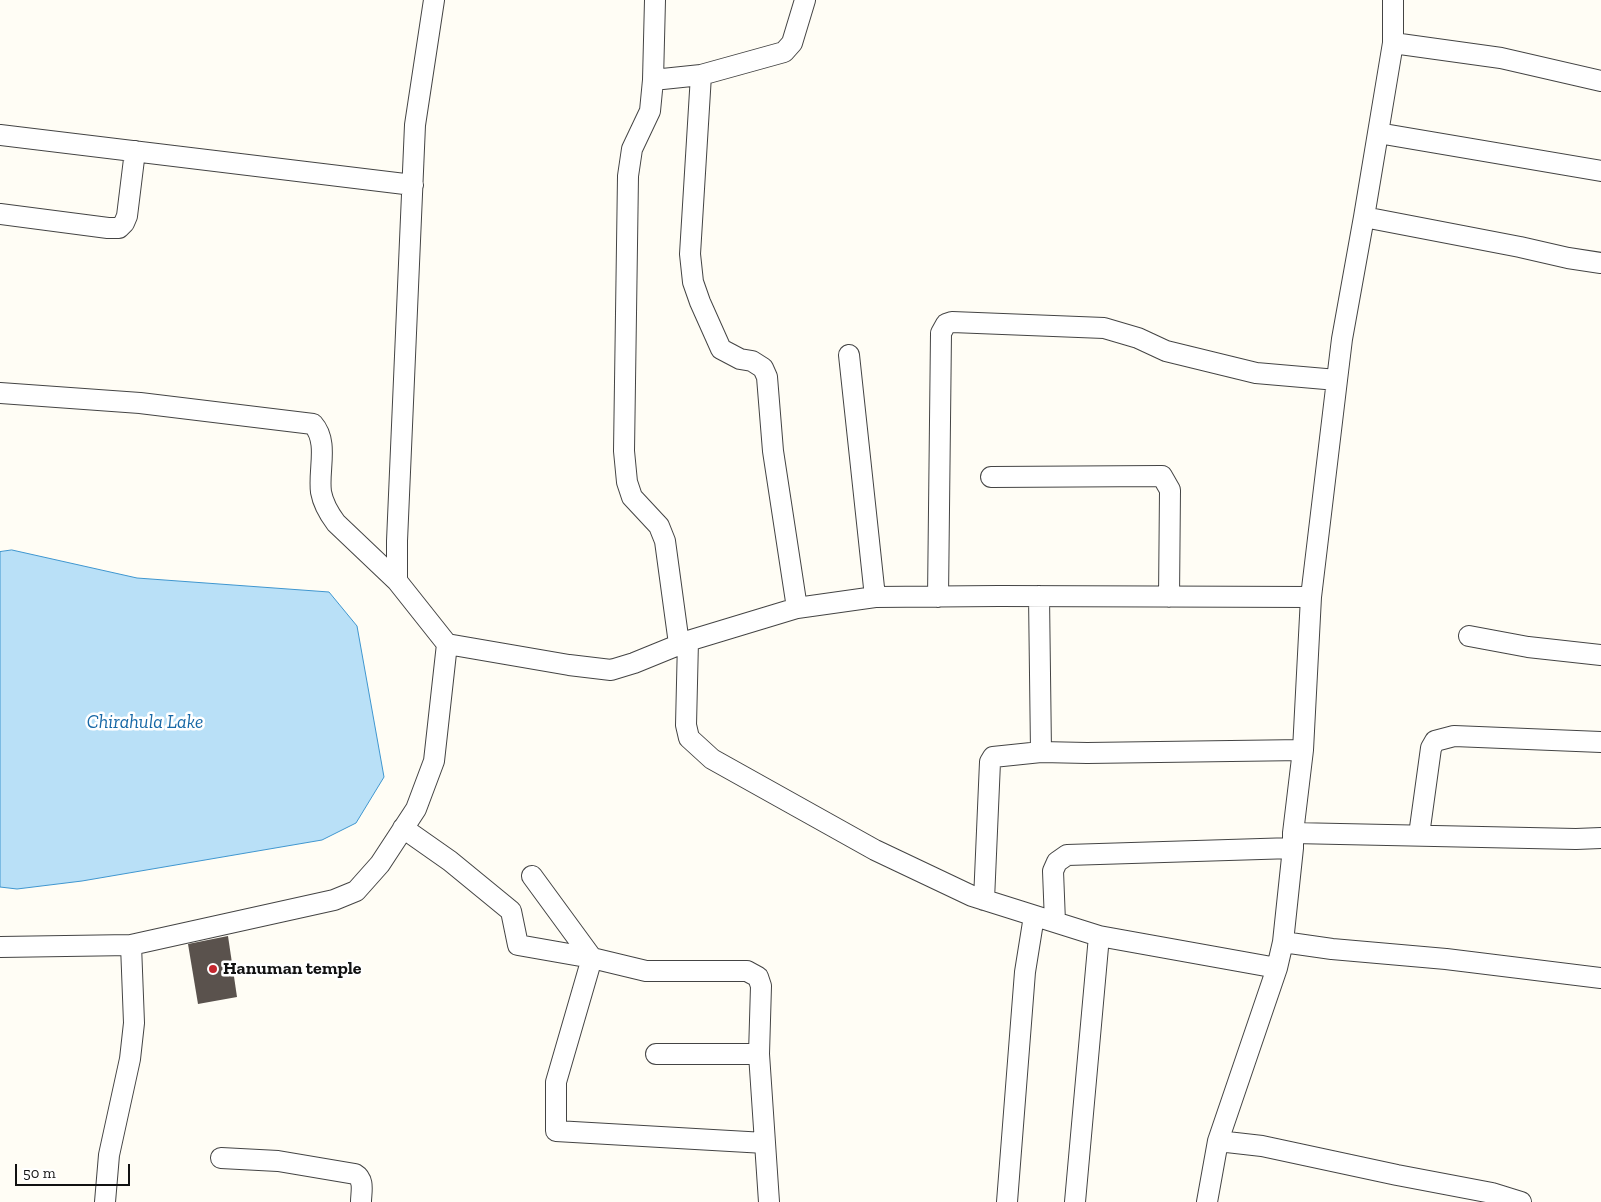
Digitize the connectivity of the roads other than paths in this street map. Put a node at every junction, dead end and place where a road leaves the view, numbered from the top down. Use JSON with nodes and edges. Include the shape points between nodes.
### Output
{"nodes":[{"id":1,"x":434,"y":0,"type":"edge"},
{"id":2,"x":655,"y":0,"type":"edge"},
{"id":3,"x":805,"y":0,"type":"edge"},
{"id":4,"x":1394,"y":0,"type":"edge"},
{"id":5,"x":1393,"y":42,"type":"junction"},
{"id":6,"x":701,"y":74,"type":"junction"},
{"id":7,"x":653,"y":80,"type":"junction"},
{"id":8,"x":1601,"y":80,"type":"edge"},
{"id":9,"x":1378,"y":134,"type":"junction"},
{"id":10,"x":0,"y":135,"type":"edge"},
{"id":11,"x":135,"y":151,"type":"junction"},
{"id":12,"x":1601,"y":171,"type":"edge"},
{"id":13,"x":413,"y":185,"type":"junction"},
{"id":14,"x":0,"y":214,"type":"edge"},
{"id":15,"x":1364,"y":218,"type":"junction"},
{"id":16,"x":1601,"y":263,"type":"edge"},
{"id":17,"x":849,"y":355,"type":"dead end"},
{"id":18,"x":1337,"y":380,"type":"junction"},
{"id":19,"x":0,"y":393,"type":"edge"},
{"id":20,"x":991,"y":477,"type":"dead end"},
{"id":21,"x":397,"y":581,"type":"junction"},
{"id":22,"x":1039,"y":596,"type":"junction"},
{"id":23,"x":875,"y":597,"type":"junction"},
{"id":24,"x":938,"y":597,"type":"junction"},
{"id":25,"x":1169,"y":597,"type":"junction"},
{"id":26,"x":1311,"y":597,"type":"junction"},
{"id":27,"x":797,"y":608,"type":"junction"},
{"id":28,"x":1469,"y":636,"type":"dead end"},
{"id":29,"x":684,"y":643,"type":"junction"},
{"id":30,"x":447,"y":644,"type":"junction"},
{"id":31,"x":1601,"y":655,"type":"edge"},
{"id":32,"x":1601,"y":742,"type":"edge"},
{"id":33,"x":1303,"y":750,"type":"junction"},
{"id":34,"x":1041,"y":752,"type":"junction"},
{"id":35,"x":403,"y":828,"type":"junction"},
{"id":36,"x":1419,"y":835,"type":"junction"},
{"id":37,"x":1601,"y":838,"type":"edge"},
{"id":38,"x":1293,"y":841,"type":"junction"},
{"id":39,"x":532,"y":876,"type":"dead end"},
{"id":40,"x":984,"y":900,"type":"junction"},
{"id":41,"x":1034,"y":916,"type":"junction"},
{"id":42,"x":1055,"y":922,"type":"junction"},
{"id":43,"x":1099,"y":936,"type":"junction"},
{"id":44,"x":1283,"y":942,"type":"junction"},
{"id":45,"x":131,"y":945,"type":"junction"},
{"id":46,"x":0,"y":947,"type":"edge"},
{"id":47,"x":592,"y":958,"type":"junction"},
{"id":48,"x":1277,"y":968,"type":"junction"},
{"id":49,"x":1601,"y":978,"type":"edge"},
{"id":50,"x":656,"y":1054,"type":"dead end"},
{"id":51,"x":759,"y":1054,"type":"junction"},
{"id":52,"x":1218,"y":1141,"type":"junction"},
{"id":53,"x":765,"y":1143,"type":"junction"},
{"id":54,"x":221,"y":1158,"type":"dead end"},
{"id":55,"x":105,"y":1202,"type":"edge"},
{"id":56,"x":361,"y":1202,"type":"edge"},
{"id":57,"x":769,"y":1202,"type":"edge"},
{"id":58,"x":1007,"y":1202,"type":"edge"},
{"id":59,"x":1075,"y":1202,"type":"edge"},
{"id":60,"x":1207,"y":1202,"type":"edge"},
{"id":61,"x":1521,"y":1202,"type":"edge"}],
"edges":[{"from":1,"to":13,"type":"street","via":[[416,125]]},
{"from":2,"to":7,"type":"street"},
{"from":3,"to":6,"type":"street","via":[[792,43],[784,52]]},
{"from":4,"to":5,"type":"street"},
{"from":5,"to":8,"type":"street","via":[[1501,58]]},
{"from":5,"to":9,"type":"street"},
{"from":6,"to":7,"type":"street"},
{"from":6,"to":27,"type":"street","via":[[690,254],[693,282],[722,349],[740,359],[752,361],[763,368],[767,377],[773,451]]},
{"from":7,"to":29,"type":"street","via":[[650,111],[632,149],[628,176],[624,451],[626,482],[632,497],[659,526],[666,540]]},
{"from":9,"to":12,"type":"street"},
{"from":9,"to":15,"type":"street"},
{"from":10,"to":11,"type":"street"},
{"from":11,"to":13,"type":"street"},
{"from":11,"to":14,"type":"street","via":[[127,216],[119,228]]},
{"from":13,"to":21,"type":"street"},
{"from":15,"to":16,"type":"street"},
{"from":15,"to":18,"type":"street"},
{"from":17,"to":23,"type":"street"},
{"from":18,"to":24,"type":"street","via":[[1256,373],[1166,351],[1104,328],[946,324],[941,333]]},
{"from":18,"to":26,"type":"street"},
{"from":19,"to":21,"type":"street","via":[[140,403],[313,424],[320,434],[322,492],[330,515]]},
{"from":20,"to":25,"type":"street","via":[[1162,476],[1170,490]]},
{"from":21,"to":30,"type":"street"},
{"from":22,"to":24,"type":"street"},
{"from":22,"to":25,"type":"street"},
{"from":22,"to":34,"type":"street"},
{"from":23,"to":24,"type":"street"},
{"from":23,"to":27,"type":"street"},
{"from":25,"to":26,"type":"street"},
{"from":26,"to":33,"type":"street"},
{"from":27,"to":29,"type":"street"},
{"from":28,"to":31,"type":"street"},
{"from":29,"to":30,"type":"street","via":[[611,670]]},
{"from":29,"to":40,"type":"street","via":[[686,725],[690,738],[712,759],[875,850]]},
{"from":30,"to":35,"type":"street","via":[[434,761],[416,809]]},
{"from":32,"to":36,"type":"street","via":[[1454,736],[1435,741],[1431,748]]},
{"from":33,"to":34,"type":"street"},
{"from":33,"to":38,"type":"street"},
{"from":34,"to":40,"type":"street","via":[[993,757],[990,762]]},
{"from":35,"to":45,"type":"street","via":[[380,864],[356,891],[334,900]]},
{"from":35,"to":47,"type":"street","via":[[511,911],[518,945]]},
{"from":36,"to":37,"type":"street"},
{"from":36,"to":38,"type":"street"},
{"from":38,"to":42,"type":"street","via":[[1067,855],[1057,862],[1054,871]]},
{"from":38,"to":44,"type":"street"},
{"from":39,"to":47,"type":"street"},
{"from":40,"to":41,"type":"street"},
{"from":41,"to":42,"type":"street"},
{"from":41,"to":58,"type":"street","via":[[1025,972]]},
{"from":42,"to":43,"type":"street"},
{"from":43,"to":48,"type":"street"},
{"from":43,"to":59,"type":"street"},
{"from":44,"to":48,"type":"street"},
{"from":44,"to":49,"type":"street"},
{"from":45,"to":46,"type":"street"},
{"from":45,"to":55,"type":"street","via":[[134,1023],[130,1059],[109,1155]]},
{"from":47,"to":51,"type":"street","via":[[646,971],[747,970],[758,977],[761,986]]},
{"from":47,"to":53,"type":"street","via":[[556,1082],[556,1131]]},
{"from":48,"to":52,"type":"street"},
{"from":50,"to":51,"type":"street"},
{"from":51,"to":53,"type":"street"},
{"from":52,"to":60,"type":"street"},
{"from":52,"to":61,"type":"street","via":[[1262,1146],[1492,1193]]},
{"from":53,"to":57,"type":"street"},
{"from":54,"to":56,"type":"street","via":[[278,1161],[355,1174],[362,1183]]}]}
